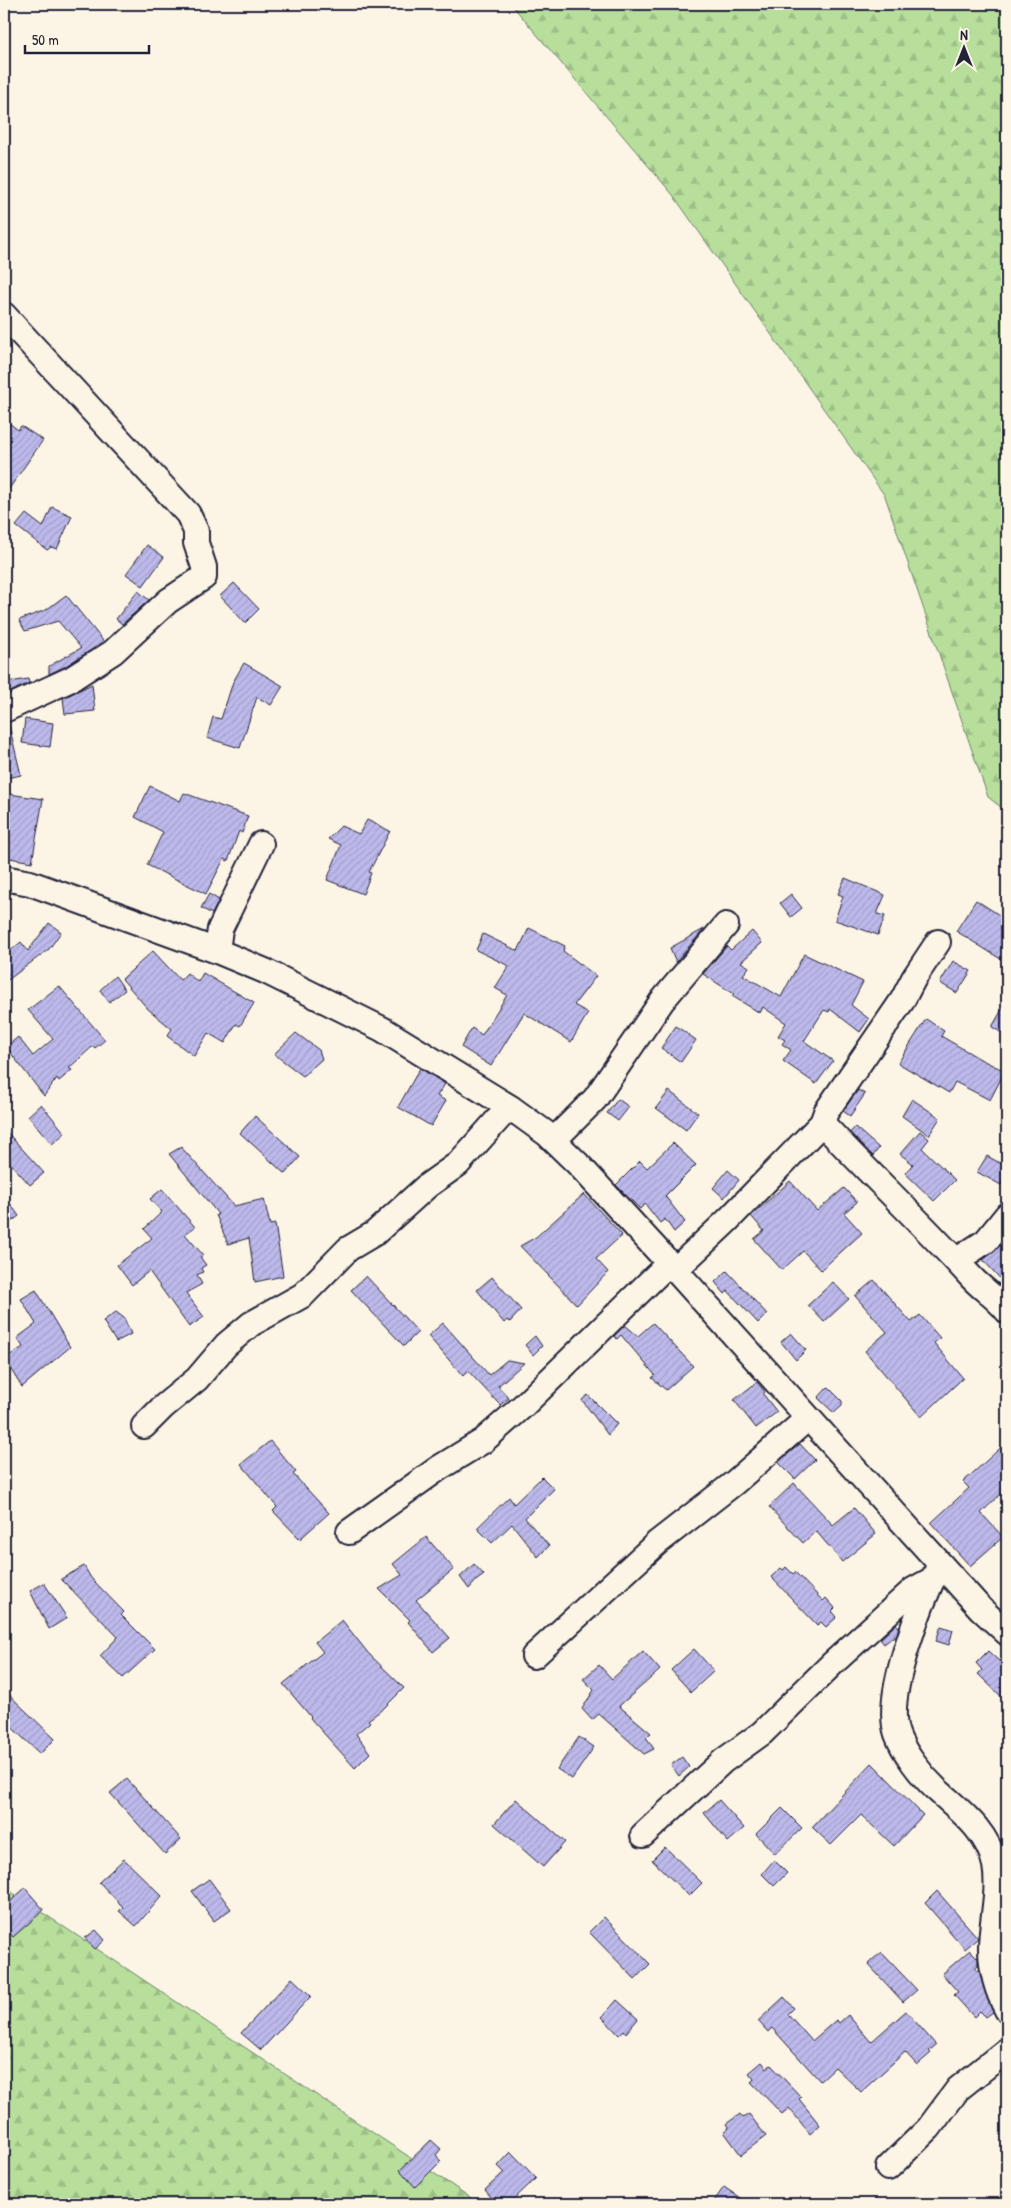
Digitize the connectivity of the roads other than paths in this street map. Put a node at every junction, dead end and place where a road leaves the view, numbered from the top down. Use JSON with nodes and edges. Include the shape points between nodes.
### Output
{"nodes":[{"id":1,"x":4,"y":315,"type":"edge"},
{"id":2,"x":4,"y":710,"type":"edge"},
{"id":3,"x":261,"y":844,"type":"dead end"},
{"id":4,"x":4,"y":878,"type":"edge"},
{"id":5,"x":726,"y":925,"type":"dead end"},
{"id":6,"x":938,"y":942,"type":"dead end"},
{"id":7,"x":217,"y":951,"type":"junction"},
{"id":8,"x":511,"y":1108,"type":"junction"},
{"id":9,"x":822,"y":1123,"type":"junction"},
{"id":10,"x":554,"y":1140,"type":"junction"},
{"id":11,"x":1007,"y":1215,"type":"edge"},
{"id":12,"x":957,"y":1260,"type":"junction"},
{"id":13,"x":672,"y":1266,"type":"junction"},
{"id":14,"x":1007,"y":1311,"type":"edge"},
{"id":15,"x":808,"y":1418,"type":"junction"},
{"id":16,"x":144,"y":1426,"type":"dead end"},
{"id":17,"x":349,"y":1532,"type":"dead end"},
{"id":18,"x":937,"y":1572,"type":"junction"},
{"id":19,"x":1007,"y":1632,"type":"edge"},
{"id":20,"x":534,"y":1656,"type":"dead end"},
{"id":21,"x":643,"y":1835,"type":"dead end"},
{"id":22,"x":1007,"y":2010,"type":"edge"},
{"id":23,"x":1007,"y":2050,"type":"edge"},
{"id":24,"x":888,"y":2168,"type":"dead end"}],
"edges":[{"from":1,"to":2,"type":"street","via":[[188,514],[196,531],[196,543],[204,567],[204,577],[168,601],[114,652],[71,678]]},
{"from":3,"to":7,"type":"street","via":[[220,929]]},
{"from":4,"to":7,"type":"street","via":[[30,884]]},
{"from":5,"to":10,"type":"street","via":[[662,1000],[595,1100]]},
{"from":6,"to":9,"type":"street","via":[[826,1112]]},
{"from":7,"to":8,"type":"street","via":[[382,1029]]},
{"from":8,"to":10,"type":"street"},
{"from":8,"to":16,"type":"street","via":[[458,1164],[427,1186],[375,1233],[348,1249],[303,1294],[251,1324],[226,1345],[197,1379]]},
{"from":9,"to":12,"type":"street"},
{"from":9,"to":13,"type":"street","via":[[728,1220]]},
{"from":10,"to":13,"type":"street"},
{"from":11,"to":12,"type":"street","via":[[986,1241]]},
{"from":12,"to":14,"type":"street"},
{"from":13,"to":15,"type":"street"},
{"from":13,"to":17,"type":"street","via":[[483,1441]]},
{"from":15,"to":18,"type":"street"},
{"from":15,"to":20,"type":"street","via":[[734,1483],[657,1543]]},
{"from":18,"to":19,"type":"street"},
{"from":18,"to":21,"type":"street","via":[[833,1663],[762,1733],[723,1761]]},
{"from":18,"to":22,"type":"street","via":[[902,1662],[894,1700],[897,1733],[934,1788],[970,1818],[988,1845],[995,1866],[996,1910],[991,1948],[995,1981]]},
{"from":23,"to":24,"type":"street","via":[[958,2089],[930,2128]]}]}
